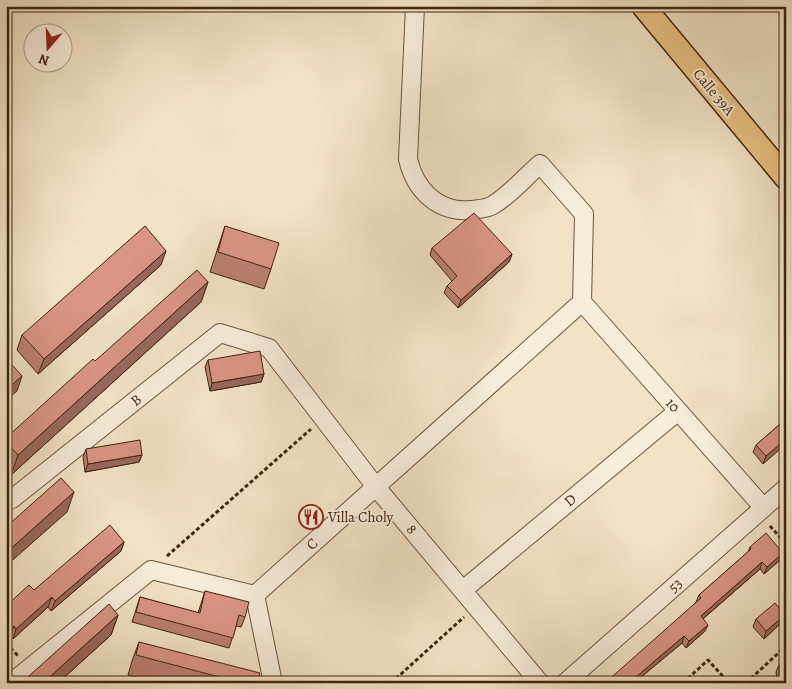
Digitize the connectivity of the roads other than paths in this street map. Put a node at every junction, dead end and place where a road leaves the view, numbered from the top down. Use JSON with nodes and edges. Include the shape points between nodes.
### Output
{"nodes":[{"id":1,"x":415,"y":6,"type":"edge"},
{"id":2,"x":642,"y":6,"type":"edge"},
{"id":3,"x":786,"y":178,"type":"edge"},
{"id":4,"x":582,"y":302,"type":"junction"},
{"id":5,"x":269,"y":348,"type":"joint"},
{"id":6,"x":678,"y":411,"type":"junction"},
{"id":7,"x":376,"y":486,"type":"junction"},
{"id":8,"x":786,"y":488,"type":"edge"},
{"id":9,"x":9,"y":499,"type":"edge"},
{"id":10,"x":760,"y":510,"type":"junction"},
{"id":11,"x":463,"y":590,"type":"junction"},
{"id":12,"x":255,"y":595,"type":"junction"},
{"id":13,"x":11,"y":683,"type":"edge"},
{"id":14,"x":274,"y":683,"type":"edge"},
{"id":15,"x":540,"y":683,"type":"edge"},
{"id":16,"x":565,"y":683,"type":"edge"}],
"edges":[{"from":1,"to":4,"type":"street","via":[[408,159],[412,176],[432,201],[446,208],[476,210],[492,206],[540,164],[584,214]]},
{"from":2,"to":3,"type":"main road","name":"Calle 39A"},
{"from":4,"to":6,"type":"street","name":"10"},
{"from":4,"to":7,"type":"street","name":"C"},
{"from":5,"to":7,"type":"street","name":"8"},
{"from":5,"to":9,"type":"street","name":"B","via":[[220,333]]},
{"from":6,"to":10,"type":"street","name":"10"},
{"from":6,"to":11,"type":"street","name":"D"},
{"from":7,"to":11,"type":"street","name":"8"},
{"from":7,"to":12,"type":"street","name":"C"},
{"from":8,"to":10,"type":"street","name":"53"},
{"from":10,"to":16,"type":"street","name":"53"},
{"from":11,"to":15,"type":"street","name":"8"},
{"from":12,"to":13,"type":"street","via":[[150,570]]},
{"from":12,"to":14,"type":"street"}]}
